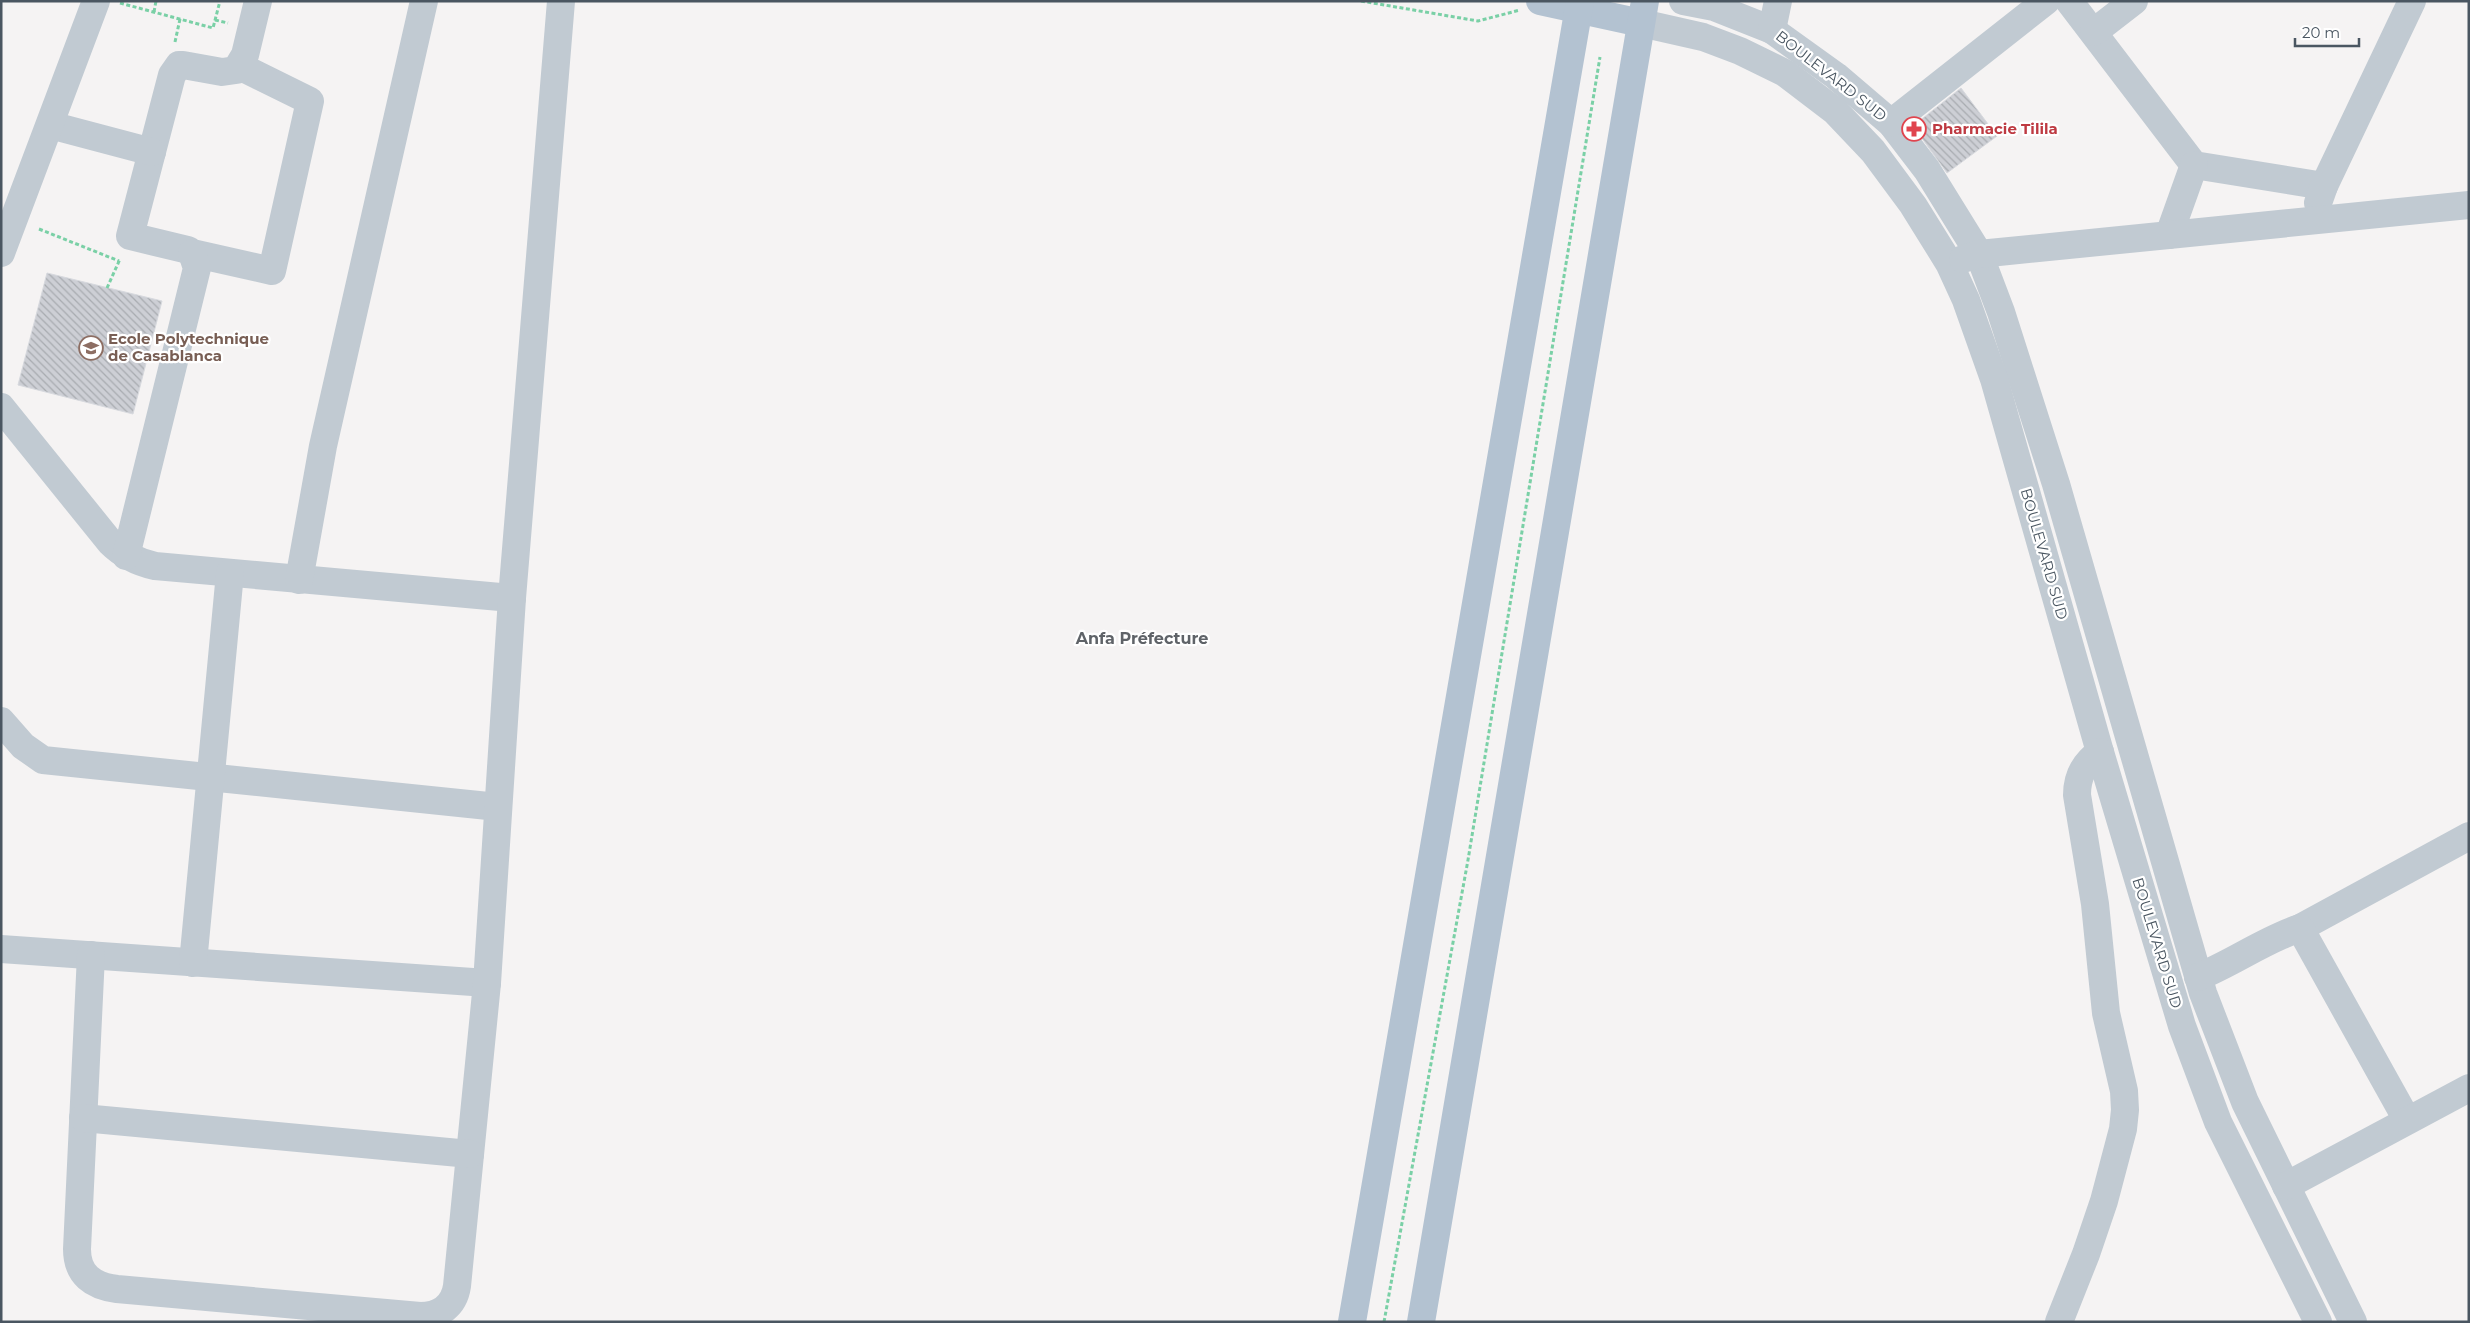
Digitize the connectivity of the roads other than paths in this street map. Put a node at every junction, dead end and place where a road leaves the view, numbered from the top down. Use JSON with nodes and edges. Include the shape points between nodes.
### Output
{"nodes":[{"id":1,"x":258,"y":1,"type":"edge"},
{"id":2,"x":424,"y":1,"type":"edge"},
{"id":3,"x":562,"y":1,"type":"edge"},
{"id":4,"x":1683,"y":1,"type":"edge"},
{"id":5,"x":1778,"y":1,"type":"edge"},
{"id":6,"x":2046,"y":1,"type":"edge"},
{"id":7,"x":2069,"y":1,"type":"edge"},
{"id":8,"x":2134,"y":1,"type":"edge"},
{"id":9,"x":2412,"y":1,"type":"edge"},
{"id":10,"x":108,"y":2,"type":"edge"},
{"id":11,"x":1580,"y":5,"type":"edge"},
{"id":12,"x":1534,"y":6,"type":"edge"},
{"id":13,"x":1643,"y":12,"type":"edge"},
{"id":14,"x":1772,"y":30,"type":"junction"},
{"id":15,"x":2094,"y":32,"type":"junction"},
{"id":16,"x":239,"y":66,"type":"junction"},
{"id":17,"x":1891,"y":122,"type":"junction"},
{"id":18,"x":50,"y":125,"type":"junction"},
{"id":19,"x":152,"y":152,"type":"junction"},
{"id":20,"x":2194,"y":165,"type":"junction"},
{"id":21,"x":2324,"y":186,"type":"junction"},
{"id":22,"x":2469,"y":205,"type":"edge"},
{"id":23,"x":2312,"y":221,"type":"junction"},
{"id":24,"x":2169,"y":235,"type":"junction"},
{"id":25,"x":1,"y":253,"type":"edge"},
{"id":26,"x":192,"y":254,"type":"junction"},
{"id":27,"x":1979,"y":254,"type":"junction"},
{"id":28,"x":1949,"y":264,"type":"junction"},
{"id":29,"x":1,"y":407,"type":"edge"},
{"id":30,"x":126,"y":556,"type":"junction"},
{"id":31,"x":230,"y":574,"type":"junction"},
{"id":32,"x":299,"y":580,"type":"junction"},
{"id":33,"x":512,"y":598,"type":"junction"},
{"id":34,"x":1,"y":721,"type":"edge"},
{"id":35,"x":2100,"y":752,"type":"junction"},
{"id":36,"x":211,"y":777,"type":"junction"},
{"id":37,"x":498,"y":807,"type":"junction"},
{"id":38,"x":2469,"y":836,"type":"edge"},
{"id":39,"x":2300,"y":928,"type":"junction"},
{"id":40,"x":1,"y":949,"type":"edge"},
{"id":41,"x":91,"y":955,"type":"junction"},
{"id":42,"x":193,"y":963,"type":"junction"},
{"id":43,"x":2198,"y":977,"type":"junction"},
{"id":44,"x":487,"y":983,"type":"junction"},
{"id":45,"x":2469,"y":1088,"type":"edge"},
{"id":46,"x":83,"y":1118,"type":"junction"},
{"id":47,"x":2407,"y":1120,"type":"junction"},
{"id":48,"x":470,"y":1154,"type":"junction"},
{"id":49,"x":2286,"y":1186,"type":"junction"},
{"id":50,"x":1352,"y":1322,"type":"edge"},
{"id":51,"x":1421,"y":1322,"type":"edge"},
{"id":52,"x":2059,"y":1322,"type":"edge"},
{"id":53,"x":2318,"y":1322,"type":"edge"},
{"id":54,"x":2353,"y":1322,"type":"edge"}],
"edges":[{"from":1,"to":16,"type":"street","via":[[245,55]]},
{"from":2,"to":32,"type":"street","via":[[323,446]]},
{"from":3,"to":33,"type":"street"},
{"from":4,"to":14,"type":"street","name":"BOULEVARD SUD","via":[[1714,7]]},
{"from":5,"to":14,"type":"street"},
{"from":6,"to":17,"type":"street"},
{"from":7,"to":15,"type":"street"},
{"from":8,"to":15,"type":"street"},
{"from":9,"to":21,"type":"street"},
{"from":10,"to":18,"type":"street"},
{"from":11,"to":12,"type":"main road","name":"BOULEVARD SUD"},
{"from":11,"to":13,"type":"main road","name":"BOULEVARD SUD"},
{"from":11,"to":50,"type":"main road"},
{"from":13,"to":28,"type":"street","name":"BOULEVARD SUD","via":[[1785,73],[1835,111],[1873,151],[1913,205]]},
{"from":13,"to":51,"type":"main road"},
{"from":14,"to":17,"type":"street","name":"BOULEVARD SUD","via":[[1836,76]]},
{"from":15,"to":20,"type":"street"},
{"from":16,"to":19,"type":"street","via":[[231,72],[179,65],[172,75]]},
{"from":16,"to":26,"type":"street","via":[[310,101],[272,271]]},
{"from":17,"to":27,"type":"street","name":"BOULEVARD SUD","via":[[1927,170]]},
{"from":18,"to":19,"type":"street"},
{"from":18,"to":25,"type":"street"},
{"from":19,"to":26,"type":"street","via":[[130,236],[188,250]]},
{"from":20,"to":21,"type":"street"},
{"from":20,"to":24,"type":"street"},
{"from":21,"to":23,"type":"street"},
{"from":22,"to":23,"type":"street"},
{"from":23,"to":24,"type":"street"},
{"from":24,"to":27,"type":"street"},
{"from":26,"to":30,"type":"street","via":[[197,268]]},
{"from":27,"to":28,"type":"street"},
{"from":27,"to":43,"type":"street","name":"BOULEVARD SUD","via":[[2002,312],[2056,484]]},
{"from":28,"to":35,"type":"street","name":"BOULEVARD SUD","via":[[1966,300],[1994,379]]},
{"from":29,"to":30,"type":"street","via":[[110,542]]},
{"from":30,"to":31,"type":"street","via":[[155,566]]},
{"from":31,"to":32,"type":"street"},
{"from":31,"to":36,"type":"street"},
{"from":32,"to":33,"type":"street"},
{"from":33,"to":37,"type":"street"},
{"from":34,"to":36,"type":"street","via":[[23,746],[43,760]]},
{"from":35,"to":52,"type":"street","via":[[2084,766],[2077,795],[2095,904],[2106,1013],[2124,1091],[2125,1110],[2104,1201]]},
{"from":35,"to":53,"type":"street","name":"BOULEVARD SUD","via":[[2182,1026],[2218,1122]]},
{"from":36,"to":37,"type":"street"},
{"from":36,"to":42,"type":"street"},
{"from":37,"to":44,"type":"street"},
{"from":38,"to":39,"type":"street"},
{"from":39,"to":43,"type":"street","via":[[2273,937]]},
{"from":39,"to":47,"type":"street"},
{"from":40,"to":41,"type":"street"},
{"from":41,"to":42,"type":"street"},
{"from":41,"to":46,"type":"street"},
{"from":42,"to":44,"type":"street"},
{"from":43,"to":49,"type":"street","name":"BOULEVARD SUD","via":[[2245,1102]]},
{"from":44,"to":48,"type":"street"},
{"from":45,"to":47,"type":"street"},
{"from":46,"to":48,"type":"street"},
{"from":46,"to":48,"type":"street","via":[[77,1259],[84,1275],[91,1281],[117,1289],[420,1316],[438,1314],[452,1303],[456,1295]]},
{"from":47,"to":49,"type":"street"},
{"from":49,"to":54,"type":"street","name":"BOULEVARD SUD"}]}
